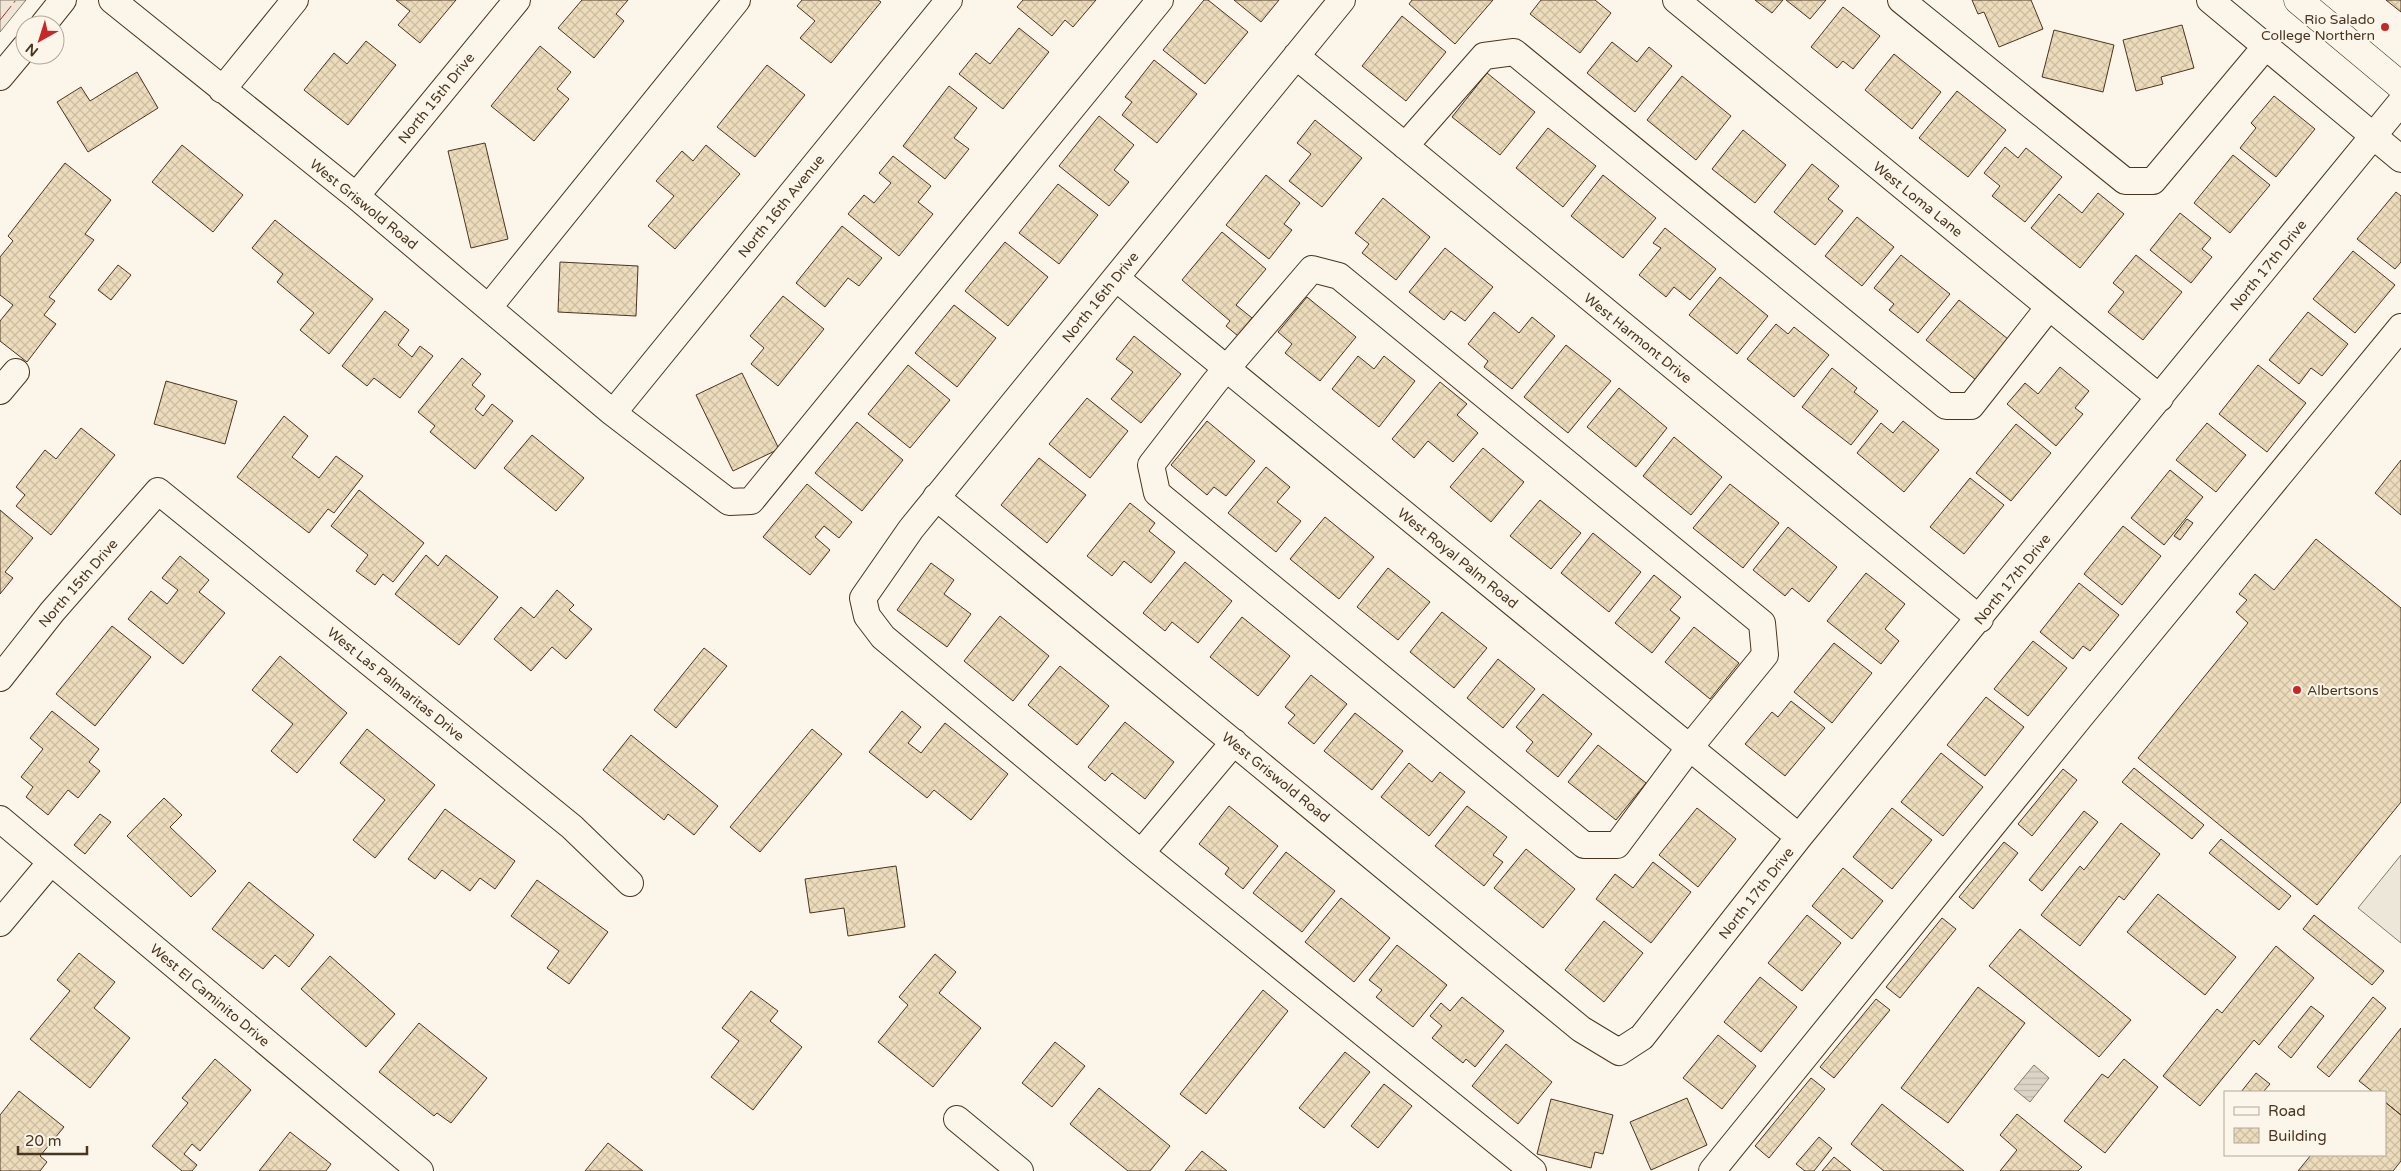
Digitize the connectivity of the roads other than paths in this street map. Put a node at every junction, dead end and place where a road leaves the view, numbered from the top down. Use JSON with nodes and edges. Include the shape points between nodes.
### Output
{"nodes":[{"id":1,"x":63,"y":0,"type":"edge"},
{"id":2,"x":112,"y":0,"type":"edge"},
{"id":3,"x":295,"y":0,"type":"edge"},
{"id":4,"x":517,"y":0,"type":"edge"},
{"id":5,"x":737,"y":0,"type":"edge"},
{"id":6,"x":948,"y":0,"type":"edge"},
{"id":7,"x":1160,"y":0,"type":"edge"},
{"id":8,"x":1342,"y":0,"type":"edge"},
{"id":9,"x":1676,"y":0,"type":"edge"},
{"id":10,"x":1901,"y":0,"type":"edge"},
{"id":11,"x":2210,"y":0,"type":"edge"},
{"id":12,"x":2298,"y":0,"type":"edge"},
{"id":13,"x":51,"y":15,"type":"edge"},
{"id":14,"x":2266,"y":46,"type":"junction"},
{"id":15,"x":1296,"y":56,"type":"junction"},
{"id":16,"x":15,"y":59,"type":"edge"},
{"id":17,"x":0,"y":77,"type":"edge"},
{"id":18,"x":2401,"y":86,"type":"edge"},
{"id":19,"x":222,"y":90,"type":"junction"},
{"id":20,"x":2401,"y":102,"type":"edge"},
{"id":21,"x":2373,"y":136,"type":"junction"},
{"id":22,"x":1405,"y":146,"type":"junction"},
{"id":23,"x":2401,"y":160,"type":"edge"},
{"id":24,"x":356,"y":196,"type":"junction"},
{"id":25,"x":1116,"y":278,"type":"junction"},
{"id":26,"x":489,"y":307,"type":"junction"},
{"id":27,"x":2049,"y":307,"type":"junction"},
{"id":28,"x":2401,"y":327,"type":"edge"},
{"id":29,"x":1227,"y":369,"type":"junction"},
{"id":30,"x":2160,"y":398,"type":"junction"},
{"id":31,"x":613,"y":413,"type":"junction"},
{"id":32,"x":158,"y":491,"type":"joint"},
{"id":33,"x":936,"y":497,"type":"junction"},
{"id":34,"x":1980,"y":619,"type":"junction"},
{"id":35,"x":0,"y":678,"type":"edge"},
{"id":36,"x":1234,"y":742,"type":"junction"},
{"id":37,"x":1690,"y":748,"type":"junction"},
{"id":38,"x":0,"y":819,"type":"edge"},
{"id":39,"x":1800,"y":837,"type":"junction"},
{"id":40,"x":1141,"y":853,"type":"junction"},
{"id":41,"x":51,"y":862,"type":"junction"},
{"id":42,"x":630,"y":883,"type":"dead end"},
{"id":43,"x":0,"y":923,"type":"edge"},
{"id":44,"x":1619,"y":1052,"type":"joint"},
{"id":45,"x":958,"y":1119,"type":"dead end"},
{"id":46,"x":420,"y":1171,"type":"edge"},
{"id":47,"x":1020,"y":1171,"type":"edge"},
{"id":48,"x":1533,"y":1171,"type":"edge"},
{"id":49,"x":1712,"y":1171,"type":"edge"}],
"edges":[{"from":1,"to":13,"type":"street"},
{"from":2,"to":19,"type":"street","name":"West Griswold Road"},
{"from":3,"to":19,"type":"street"},
{"from":4,"to":24,"type":"street","name":"North 15th Drive"},
{"from":5,"to":26,"type":"street"},
{"from":6,"to":31,"type":"street","name":"North 16th Avenue"},
{"from":7,"to":31,"type":"street","name":"West Griswold Road","via":[[751,501],[729,502]]},
{"from":8,"to":15,"type":"street","name":"North 16th Drive"},
{"from":9,"to":27,"type":"street","name":"West Loma Lane"},
{"from":10,"to":14,"type":"street","via":[[2125,181],[2153,181]]},
{"from":11,"to":14,"type":"street"},
{"from":12,"to":18,"type":"main road"},
{"from":14,"to":21,"type":"street"},
{"from":15,"to":22,"type":"street","name":"West Harmont Drive"},
{"from":15,"to":25,"type":"street","name":"North 16th Drive"},
{"from":16,"to":17,"type":"street"},
{"from":19,"to":24,"type":"street","name":"West Griswold Road"},
{"from":20,"to":21,"type":"street","name":"North 17th Drive"},
{"from":21,"to":23,"type":"street"},
{"from":21,"to":30,"type":"street","name":"North 17th Drive"},
{"from":22,"to":27,"type":"street","via":[[1484,56],[1514,52],[1946,406],[1971,406]]},
{"from":22,"to":34,"type":"street","name":"West Harmont Drive"},
{"from":24,"to":26,"type":"street","name":"West Griswold Road"},
{"from":25,"to":29,"type":"street","name":"West Royal Palm Road"},
{"from":25,"to":33,"type":"street","name":"North 16th Drive"},
{"from":26,"to":31,"type":"street","name":"West Griswold Road"},
{"from":27,"to":30,"type":"street","name":"West Loma Lane"},
{"from":28,"to":49,"type":"street"},
{"from":29,"to":37,"type":"street","name":"West Royal Palm Road"},
{"from":29,"to":37,"type":"street","via":[[1312,269],[1339,276],[1762,623],[1765,655]]},
{"from":29,"to":37,"type":"street","via":[[1151,465],[1157,493],[1584,844],[1617,845]]},
{"from":30,"to":34,"type":"street","name":"North 17th Drive"},
{"from":32,"to":35,"type":"street","name":"North 15th Drive","via":[[52,612]]},
{"from":32,"to":42,"type":"street","name":"West Las Palmaritas Drive","via":[[557,815]]},
{"from":33,"to":36,"type":"street","name":"West Griswold Road"},
{"from":33,"to":40,"type":"street","name":"North 16th Drive","via":[[863,598],[867,616],[883,637]]},
{"from":34,"to":39,"type":"street","name":"North 17th Drive"},
{"from":36,"to":40,"type":"street"},
{"from":36,"to":44,"type":"street","name":"West Griswold Road","via":[[1582,1028]]},
{"from":37,"to":39,"type":"street","name":"West Royal Palm Road"},
{"from":38,"to":41,"type":"street","name":"West El Caminito Drive"},
{"from":39,"to":44,"type":"street","name":"North 17th Drive","via":[[1642,1037]]},
{"from":40,"to":48,"type":"street"},
{"from":41,"to":43,"type":"street"},
{"from":41,"to":46,"type":"street","name":"West El Caminito Drive"},
{"from":45,"to":47,"type":"street"}]}
